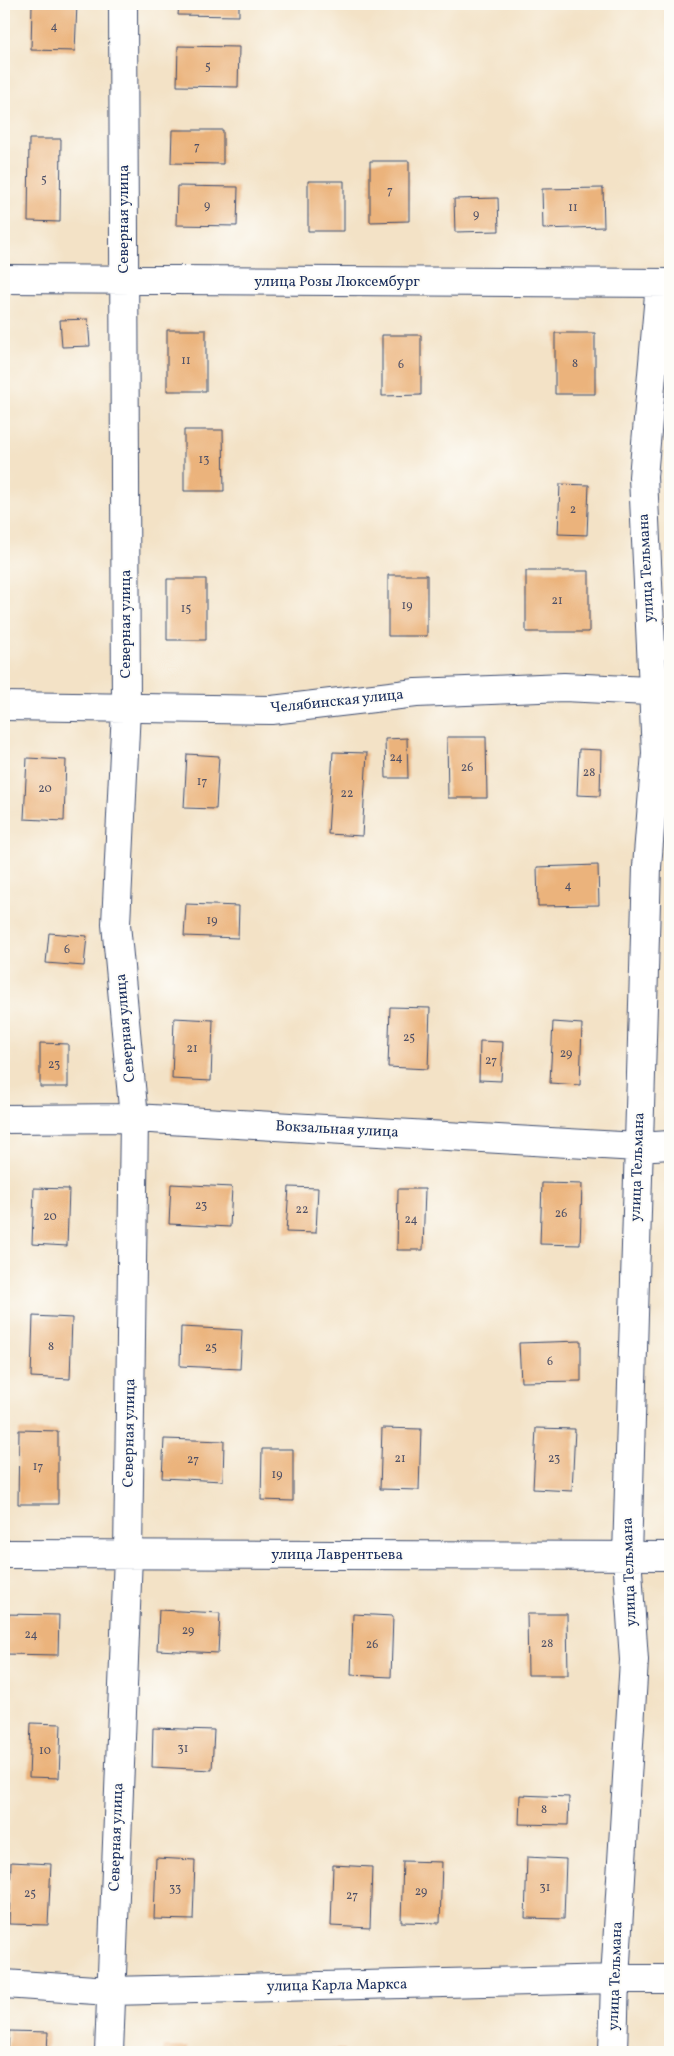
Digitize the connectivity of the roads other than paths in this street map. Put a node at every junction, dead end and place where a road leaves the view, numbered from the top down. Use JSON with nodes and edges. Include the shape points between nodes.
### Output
{"nodes":[{"id":1,"x":123,"y":4,"type":"edge"},
{"id":2,"x":4,"y":279,"type":"edge"},
{"id":3,"x":125,"y":281,"type":"junction"},
{"id":4,"x":665,"y":283,"type":"edge"},
{"id":5,"x":662,"y":691,"type":"edge"},
{"id":6,"x":4,"y":706,"type":"edge"},
{"id":7,"x":126,"y":708,"type":"junction"},
{"id":8,"x":134,"y":1118,"type":"junction"},
{"id":9,"x":4,"y":1120,"type":"edge"},
{"id":10,"x":670,"y":1145,"type":"edge"},
{"id":11,"x":638,"y":1147,"type":"junction"},
{"id":12,"x":4,"y":1554,"type":"edge"},
{"id":13,"x":128,"y":1555,"type":"junction"},
{"id":14,"x":626,"y":1556,"type":"junction"},
{"id":15,"x":670,"y":1556,"type":"edge"},
{"id":16,"x":615,"y":1979,"type":"junction"},
{"id":17,"x":670,"y":1980,"type":"edge"},
{"id":18,"x":4,"y":1984,"type":"edge"},
{"id":19,"x":110,"y":1991,"type":"junction"},
{"id":20,"x":109,"y":2052,"type":"edge"},
{"id":21,"x":613,"y":2052,"type":"edge"}],
"edges":[{"from":1,"to":3,"type":"street","name":"Северная улица"},
{"from":2,"to":3,"type":"street","name":"улица Розы Люксембург"},
{"from":3,"to":4,"type":"street","name":"улица Розы Люксембург"},
{"from":3,"to":7,"type":"street","name":"Северная улица"},
{"from":4,"to":5,"type":"street","name":"улица Тельмана","via":[[643,476]]},
{"from":5,"to":7,"type":"street","name":"Челябинская улица","via":[[564,687],[416,693],[272,710]]},
{"from":5,"to":11,"type":"street","name":"улица Тельмана","via":[[647,867]]},
{"from":6,"to":7,"type":"street","name":"Челябинская улица"},
{"from":7,"to":8,"type":"street","name":"Северная улица","via":[[116,924]]},
{"from":8,"to":9,"type":"street","name":"Вокзальная улица"},
{"from":8,"to":11,"type":"street","name":"Вокзальная улица"},
{"from":8,"to":13,"type":"street","name":"Северная улица"},
{"from":10,"to":11,"type":"street","name":"Вокзальная улица"},
{"from":11,"to":14,"type":"street","name":"улица Тельмана"},
{"from":12,"to":13,"type":"street","name":"улица Лаврентьева"},
{"from":13,"to":14,"type":"street","name":"улица Лаврентьева"},
{"from":13,"to":19,"type":"street","name":"Северная улица"},
{"from":14,"to":15,"type":"street","name":"улица Лаврентьева"},
{"from":14,"to":16,"type":"street","name":"улица Тельмана","via":[[634,1660]]},
{"from":16,"to":17,"type":"street","name":"улица Карла Маркса"},
{"from":16,"to":19,"type":"street","name":"улица Карла Маркса"},
{"from":16,"to":21,"type":"street","name":"улица Тельмана"},
{"from":18,"to":19,"type":"street","name":"улица Карла Маркса"},
{"from":19,"to":20,"type":"street","name":"Северная улица"}]}
